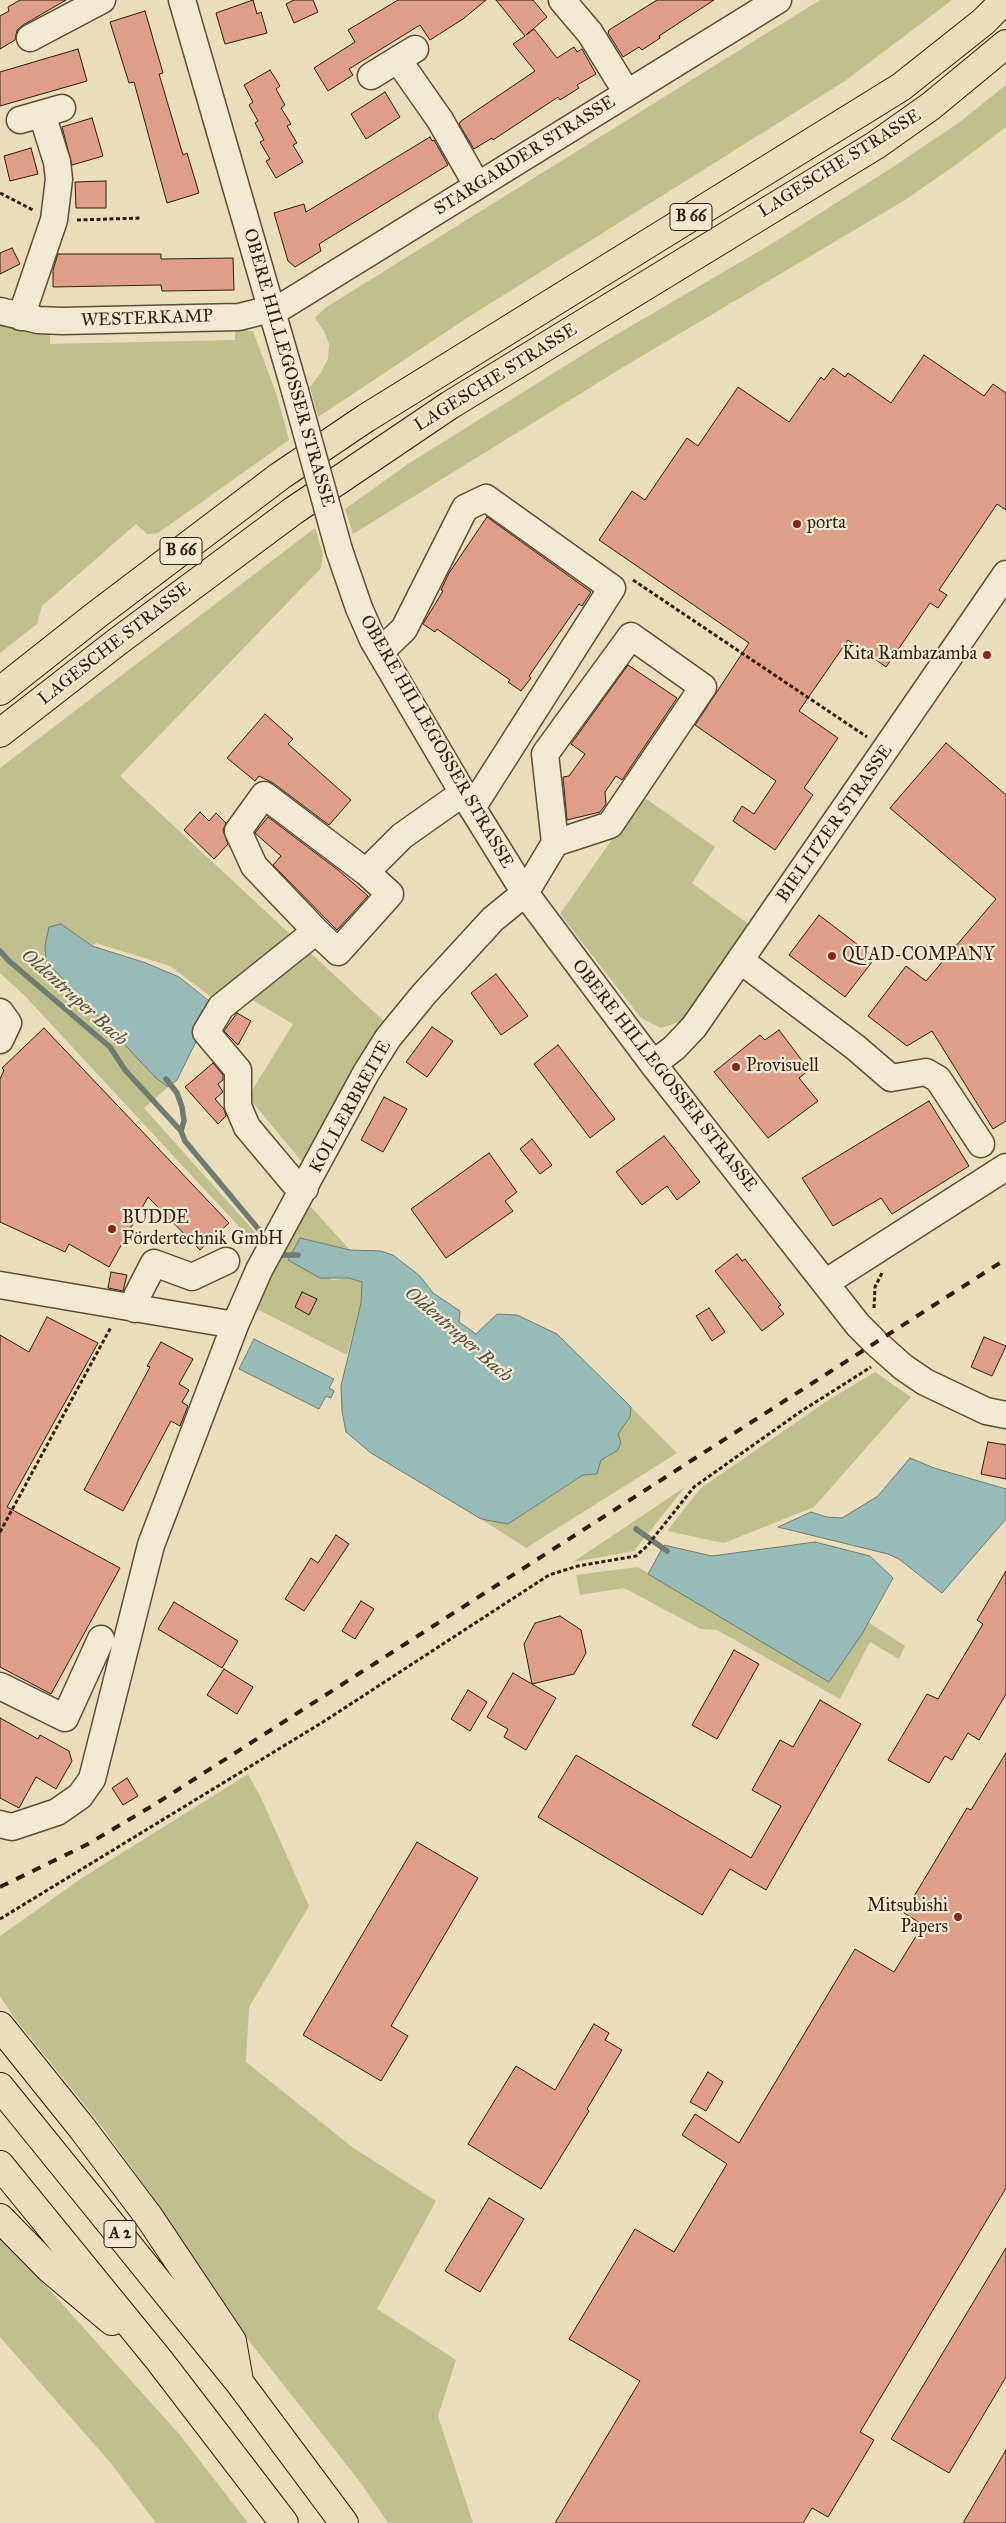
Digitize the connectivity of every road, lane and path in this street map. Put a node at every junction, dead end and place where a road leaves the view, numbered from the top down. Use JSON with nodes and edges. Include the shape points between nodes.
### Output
{"nodes":[{"id":1,"x":102,"y":0,"type":"edge"},
{"id":2,"x":182,"y":0,"type":"edge"},
{"id":3,"x":562,"y":0,"type":"edge"},
{"id":4,"x":1005,"y":0,"type":"edge"},
{"id":5,"x":775,"y":1,"type":"edge"},
{"id":6,"x":30,"y":38,"type":"dead end"},
{"id":7,"x":1006,"y":44,"type":"edge"},
{"id":8,"x":371,"y":76,"type":"dead end"},
{"id":9,"x":627,"y":93,"type":"junction"},
{"id":10,"x":41,"y":114,"type":"dead end"},
{"id":11,"x":477,"y":185,"type":"junction"},
{"id":12,"x":0,"y":193,"type":"edge"},
{"id":13,"x":141,"y":218,"type":"dead end"},
{"id":14,"x":54,"y":220,"type":"junction"},
{"id":15,"x":272,"y":310,"type":"junction"},
{"id":16,"x":11,"y":314,"type":"edge"},
{"id":17,"x":1006,"y":574,"type":"edge"},
{"id":18,"x":629,"y":578,"type":"dead end"},
{"id":19,"x":380,"y":652,"type":"junction"},
{"id":20,"x":0,"y":691,"type":"edge"},
{"id":21,"x":0,"y":733,"type":"edge"},
{"id":22,"x":886,"y":750,"type":"junction"},
{"id":23,"x":468,"y":800,"type":"junction"},
{"id":24,"x":555,"y":843,"type":"junction"},
{"id":25,"x":366,"y":872,"type":"junction"},
{"id":26,"x":525,"y":893,"type":"junction"},
{"id":27,"x":316,"y":931,"type":"junction"},
{"id":28,"x":740,"y":960,"type":"junction"},
{"id":29,"x":0,"y":1012,"type":"edge"},
{"id":30,"x":0,"y":1040,"type":"edge"},
{"id":31,"x":652,"y":1064,"type":"junction"},
{"id":32,"x":981,"y":1144,"type":"dead end"},
{"id":33,"x":1006,"y":1167,"type":"edge"},
{"id":34,"x":305,"y":1188,"type":"junction"},
{"id":35,"x":226,"y":1261,"type":"dead end"},
{"id":36,"x":886,"y":1265,"type":"dead end"},
{"id":37,"x":825,"y":1283,"type":"junction"},
{"id":38,"x":0,"y":1285,"type":"edge"},
{"id":39,"x":129,"y":1308,"type":"junction"},
{"id":40,"x":235,"y":1325,"type":"junction"},
{"id":41,"x":858,"y":1325,"type":"junction"},
{"id":42,"x":889,"y":1356,"type":"junction"},
{"id":43,"x":1006,"y":1416,"type":"edge"},
{"id":44,"x":0,"y":1532,"type":"edge"},
{"id":45,"x":101,"y":1639,"type":"dead end"},
{"id":46,"x":0,"y":1686,"type":"edge"},
{"id":47,"x":115,"y":1688,"type":"junction"},
{"id":48,"x":65,"y":1718,"type":"junction"},
{"id":49,"x":0,"y":1824,"type":"edge"},
{"id":50,"x":0,"y":1920,"type":"edge"},
{"id":51,"x":0,"y":2026,"type":"edge"},
{"id":52,"x":0,"y":2087,"type":"edge"},
{"id":53,"x":0,"y":2165,"type":"edge"},
{"id":54,"x":0,"y":2218,"type":"edge"},
{"id":55,"x":159,"y":2360,"type":"junction"},
{"id":56,"x":239,"y":2382,"type":"junction"},
{"id":57,"x":284,"y":2523,"type":"edge"},
{"id":58,"x":344,"y":2523,"type":"edge"}],
"edges":[{"from":1,"to":6,"type":"street"},
{"from":2,"to":15,"type":"street","name":"OBERE HILLEGOSSER STRASSE"},
{"from":3,"to":9,"type":"street","via":[[590,33]]},
{"from":4,"to":20,"type":"highway","name":"LAGESCHE STRASSE","number":"B 66","via":[[983,22],[901,87],[350,428],[280,476]]},
{"from":5,"to":9,"type":"street","name":"STARGARDER STRASSE"},
{"from":7,"to":21,"type":"highway","name":"LAGESCHE STRASSE","number":"B 66","via":[[932,106],[876,145],[457,400],[293,511]]},
{"from":8,"to":11,"type":"street","via":[[406,54]]},
{"from":9,"to":11,"type":"street","name":"STARGARDER STRASSE"},
{"from":10,"to":14,"type":"street","name":"WESTERKAMP","via":[[57,162],[59,179]]},
{"from":11,"to":15,"type":"street","name":"STARGARDER STRASSE","via":[[296,299]]},
{"from":12,"to":14,"type":"path"},
{"from":13,"to":14,"type":"path"},
{"from":14,"to":16,"type":"street","name":"WESTERKAMP"},
{"from":15,"to":16,"type":"street","name":"WESTERKAMP","via":[[239,317],[62,322]]},
{"from":15,"to":19,"type":"street","name":"OBERE HILLEGOSSER STRASSE","bridge":true,"via":[[339,550],[358,608]]},
{"from":17,"to":22,"type":"street","name":"BIELITZER STRASSE"},
{"from":18,"to":22,"type":"path"},
{"from":19,"to":23,"type":"street","name":"OBERE HILLEGOSSER STRASSE"},
{"from":19,"to":23,"type":"street","via":[[404,629],[465,508],[486,498],[612,588]]},
{"from":22,"to":28,"type":"street","name":"BIELITZER STRASSE"},
{"from":23,"to":25,"type":"street","via":[[402,836]]},
{"from":23,"to":26,"type":"street","name":"OBERE HILLEGOSSER STRASSE"},
{"from":24,"to":24,"type":"street","via":[[546,754],[631,636],[703,687],[610,825]]},
{"from":24,"to":26,"type":"street","name":"KOLLERBREITE"},
{"from":25,"to":27,"type":"street","via":[[390,894],[338,952]]},
{"from":25,"to":27,"type":"street","via":[[264,795],[238,831],[254,866]]},
{"from":26,"to":31,"type":"street","name":"OBERE HILLEGOSSER STRASSE"},
{"from":26,"to":34,"type":"street","name":"KOLLERBREITE","via":[[493,919],[388,1038],[366,1072]]},
{"from":27,"to":34,"type":"street","via":[[221,1007],[206,1032],[238,1070],[238,1106],[247,1128],[294,1183]]},
{"from":28,"to":31,"type":"street","name":"BIELITZER STRASSE","via":[[694,1027],[674,1048]]},
{"from":28,"to":32,"type":"street","via":[[891,1078],[926,1072],[938,1079]]},
{"from":29,"to":30,"type":"street","via":[[8,1023]]},
{"from":31,"to":37,"type":"street","name":"OBERE HILLEGOSSER STRASSE"},
{"from":33,"to":37,"type":"street"},
{"from":34,"to":40,"type":"street","name":"KOLLERBREITE","via":[[259,1270]]},
{"from":35,"to":39,"type":"street","via":[[192,1277],[154,1263]]},
{"from":36,"to":41,"type":"path","via":[[874,1287],[873,1311]]},
{"from":37,"to":41,"type":"street","name":"OBERE HILLEGOSSER STRASSE"},
{"from":38,"to":39,"type":"street"},
{"from":39,"to":40,"type":"street"},
{"from":39,"to":44,"type":"path"},
{"from":40,"to":47,"type":"street","name":"KOLLERBREITE","via":[[152,1545]]},
{"from":41,"to":42,"type":"street","name":"OBERE HILLEGOSSER STRASSE"},
{"from":42,"to":43,"type":"street","name":"OBERE HILLEGOSSER STRASSE","via":[[948,1394]]},
{"from":42,"to":50,"type":"path","via":[[800,1412],[694,1487],[636,1556],[578,1566],[549,1575],[331,1717]]},
{"from":45,"to":48,"type":"street"},
{"from":46,"to":48,"type":"street"},
{"from":47,"to":48,"type":"street","via":[[90,1716]]},
{"from":47,"to":49,"type":"street","name":"KOLLERBREITE","via":[[92,1779],[80,1796],[57,1812],[12,1827]]},
{"from":51,"to":56,"type":"highway","via":[[99,2150],[232,2341]]},
{"from":52,"to":56,"type":"highway","number":"A 2"},
{"from":53,"to":55,"type":"highway"},
{"from":54,"to":55,"type":"highway","via":[[50,2270]]},
{"from":55,"to":57,"type":"highway"},
{"from":56,"to":58,"type":"highway","number":"A 2"}]}
